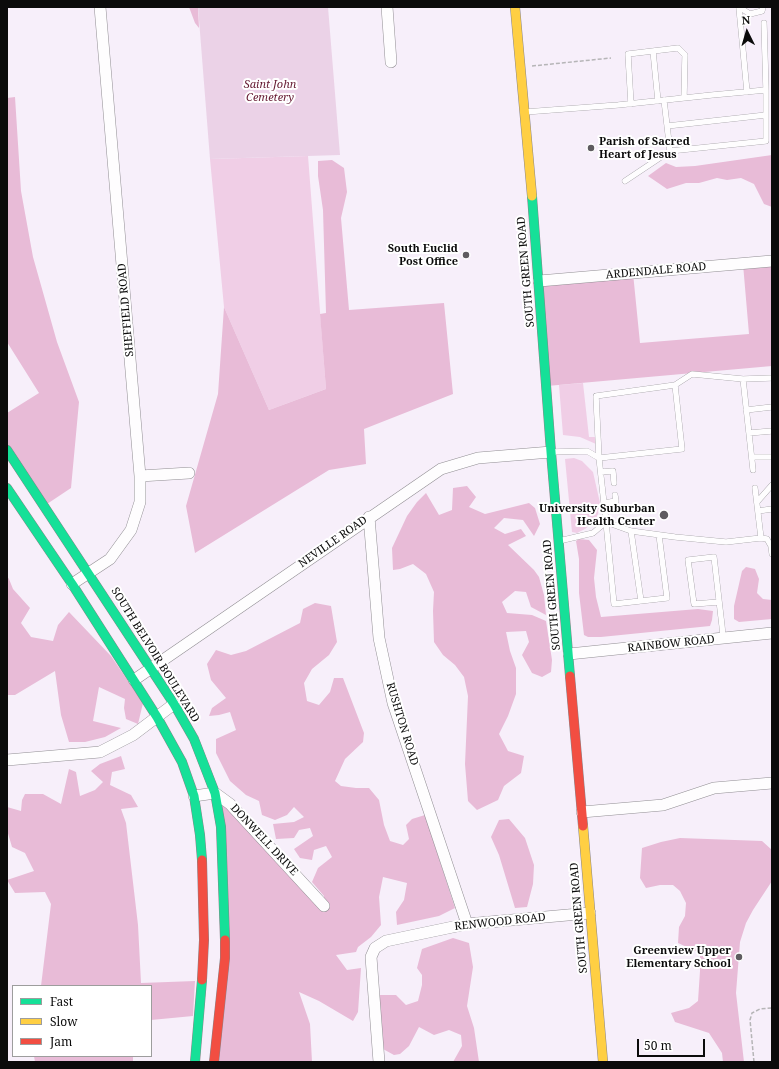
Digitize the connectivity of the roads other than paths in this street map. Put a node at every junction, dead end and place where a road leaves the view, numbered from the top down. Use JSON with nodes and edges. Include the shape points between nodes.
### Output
{"nodes":[{"id":1,"x":100,"y":7,"type":"edge"},
{"id":2,"x":387,"y":7,"type":"edge"},
{"id":3,"x":515,"y":7,"type":"edge"},
{"id":4,"x":739,"y":7,"type":"edge"},
{"id":5,"x":763,"y":7,"type":"edge"},
{"id":6,"x":764,"y":23,"type":"dead end"},
{"id":7,"x":653,"y":51,"type":"junction"},
{"id":8,"x":391,"y":62,"type":"dead end"},
{"id":9,"x":766,"y":90,"type":"junction"},
{"id":10,"x":747,"y":92,"type":"junction"},
{"id":11,"x":684,"y":98,"type":"junction"},
{"id":12,"x":661,"y":101,"type":"junction"},
{"id":13,"x":631,"y":104,"type":"junction"},
{"id":14,"x":525,"y":112,"type":"junction"},
{"id":15,"x":766,"y":115,"type":"junction"},
{"id":16,"x":667,"y":126,"type":"junction"},
{"id":17,"x":670,"y":152,"type":"junction"},
{"id":18,"x":625,"y":181,"type":"dead end"},
{"id":19,"x":772,"y":261,"type":"edge"},
{"id":20,"x":539,"y":280,"type":"junction"},
{"id":21,"x":772,"y":378,"type":"edge"},
{"id":22,"x":743,"y":379,"type":"junction"},
{"id":23,"x":675,"y":385,"type":"junction"},
{"id":24,"x":772,"y":407,"type":"edge"},
{"id":25,"x":746,"y":410,"type":"junction"},
{"id":26,"x":772,"y":431,"type":"edge"},
{"id":27,"x":749,"y":434,"type":"junction"},
{"id":28,"x":7,"y":450,"type":"edge"},
{"id":29,"x":551,"y":452,"type":"junction"},
{"id":30,"x":752,"y":457,"type":"junction"},
{"id":31,"x":772,"y":457,"type":"edge"},
{"id":32,"x":599,"y":458,"type":"junction"},
{"id":33,"x":753,"y":470,"type":"dead end"},
{"id":34,"x":601,"y":472,"type":"junction"},
{"id":35,"x":189,"y":473,"type":"dead end"},
{"id":36,"x":140,"y":476,"type":"junction"},
{"id":37,"x":614,"y":483,"type":"dead end"},
{"id":38,"x":772,"y":485,"type":"edge"},
{"id":39,"x":7,"y":488,"type":"edge"},
{"id":40,"x":755,"y":488,"type":"dead end"},
{"id":41,"x":615,"y":495,"type":"dead end"},
{"id":42,"x":757,"y":502,"type":"junction"},
{"id":43,"x":604,"y":503,"type":"junction"},
{"id":44,"x":772,"y":509,"type":"edge"},
{"id":45,"x":758,"y":511,"type":"junction"},
{"id":46,"x":369,"y":517,"type":"junction"},
{"id":47,"x":606,"y":522,"type":"junction"},
{"id":48,"x":632,"y":531,"type":"junction"},
{"id":49,"x":659,"y":535,"type":"junction"},
{"id":50,"x":767,"y":539,"type":"edge"},
{"id":51,"x":559,"y":541,"type":"junction"},
{"id":52,"x":772,"y":554,"type":"edge"},
{"id":53,"x":89,"y":573,"type":"junction"},
{"id":54,"x":72,"y":584,"type":"junction"},
{"id":55,"x":641,"y":601,"type":"junction"},
{"id":56,"x":719,"y":602,"type":"junction"},
{"id":57,"x":772,"y":633,"type":"edge"},
{"id":58,"x":723,"y":638,"type":"junction"},
{"id":59,"x":569,"y":654,"type":"junction"},
{"id":60,"x":150,"y":668,"type":"junction"},
{"id":61,"x":134,"y":680,"type":"junction"},
{"id":62,"x":174,"y":704,"type":"junction"},
{"id":63,"x":157,"y":717,"type":"junction"},
{"id":64,"x":7,"y":760,"type":"edge"},
{"id":65,"x":772,"y":783,"type":"edge"},
{"id":66,"x":215,"y":793,"type":"junction"},
{"id":67,"x":194,"y":796,"type":"junction"},
{"id":68,"x":582,"y":812,"type":"junction"},
{"id":69,"x":324,"y":906,"type":"dead end"},
{"id":70,"x":590,"y":913,"type":"junction"},
{"id":71,"x":467,"y":924,"type":"junction"},
{"id":72,"x":195,"y":1062,"type":"edge"},
{"id":73,"x":214,"y":1062,"type":"edge"},
{"id":74,"x":379,"y":1062,"type":"edge"},
{"id":75,"x":603,"y":1062,"type":"edge"}],
"edges":[{"from":1,"to":36,"type":"street","name":"SHEFFIELD ROAD"},
{"from":2,"to":8,"type":"street"},
{"from":3,"to":14,"type":"street","name":"SOUTH GREEN ROAD"},
{"from":4,"to":5,"type":"lane","via":[[750,14],[762,11]]},
{"from":4,"to":10,"type":"lane"},
{"from":6,"to":9,"type":"lane"},
{"from":7,"to":11,"type":"lane","via":[[678,48],[685,55]]},
{"from":7,"to":12,"type":"lane"},
{"from":7,"to":13,"type":"lane","via":[[628,54]]},
{"from":9,"to":10,"type":"lane"},
{"from":9,"to":15,"type":"lane"},
{"from":10,"to":11,"type":"lane"},
{"from":11,"to":12,"type":"lane"},
{"from":12,"to":13,"type":"lane"},
{"from":12,"to":16,"type":"lane"},
{"from":13,"to":14,"type":"lane"},
{"from":14,"to":20,"type":"street","name":"SOUTH GREEN ROAD"},
{"from":15,"to":16,"type":"lane"},
{"from":15,"to":17,"type":"lane","via":[[766,141]]},
{"from":16,"to":17,"type":"lane"},
{"from":17,"to":18,"type":"lane"},
{"from":19,"to":20,"type":"street","name":"ARDENDALE ROAD"},
{"from":20,"to":29,"type":"street","name":"SOUTH GREEN ROAD"},
{"from":21,"to":22,"type":"lane"},
{"from":22,"to":23,"type":"lane","via":[[692,374]]},
{"from":22,"to":25,"type":"lane"},
{"from":23,"to":32,"type":"lane","via":[[596,396]]},
{"from":23,"to":32,"type":"lane","via":[[682,449]]},
{"from":24,"to":25,"type":"lane"},
{"from":25,"to":27,"type":"lane"},
{"from":26,"to":27,"type":"lane"},
{"from":27,"to":30,"type":"lane"},
{"from":28,"to":53,"type":"street","name":"SOUTH BELVOIR BOULEVARD"},
{"from":29,"to":32,"type":"lane","via":[[587,451]]},
{"from":29,"to":46,"type":"street","name":"NEVILLE ROAD","via":[[478,458],[442,469]]},
{"from":29,"to":51,"type":"street","name":"SOUTH GREEN ROAD"},
{"from":30,"to":31,"type":"lane"},
{"from":30,"to":33,"type":"lane"},
{"from":32,"to":34,"type":"lane"},
{"from":34,"to":37,"type":"lane","via":[[613,471]]},
{"from":34,"to":43,"type":"lane"},
{"from":35,"to":36,"type":"street"},
{"from":36,"to":53,"type":"street","name":"SHEFFIELD ROAD","via":[[140,502],[131,530],[110,558]]},
{"from":38,"to":42,"type":"lane"},
{"from":39,"to":54,"type":"street"},
{"from":40,"to":42,"type":"lane"},
{"from":41,"to":43,"type":"lane","via":[[616,501]]},
{"from":42,"to":45,"type":"lane"},
{"from":43,"to":47,"type":"lane"},
{"from":44,"to":45,"type":"lane"},
{"from":45,"to":50,"type":"lane"},
{"from":46,"to":60,"type":"street","name":"NEVILLE ROAD"},
{"from":46,"to":71,"type":"street","name":"RUSHTON ROAD","via":[[380,638],[393,703]]},
{"from":47,"to":48,"type":"lane"},
{"from":47,"to":51,"type":"lane","via":[[593,533]]},
{"from":47,"to":55,"type":"lane","via":[[614,604]]},
{"from":48,"to":49,"type":"lane"},
{"from":48,"to":55,"type":"lane"},
{"from":49,"to":50,"type":"lane","via":[[726,542]]},
{"from":49,"to":55,"type":"lane","via":[[666,598]]},
{"from":50,"to":52,"type":"lane"},
{"from":51,"to":59,"type":"street","name":"SOUTH GREEN ROAD"},
{"from":53,"to":54,"type":"street","name":"SHEFFIELD ROAD"},
{"from":53,"to":60,"type":"street","name":"SOUTH BELVOIR BOULEVARD"},
{"from":54,"to":61,"type":"street"},
{"from":56,"to":56,"type":"lane","via":[[714,557],[688,560],[694,604]]},
{"from":56,"to":58,"type":"lane"},
{"from":57,"to":58,"type":"street","name":"RAINBOW ROAD"},
{"from":58,"to":59,"type":"street","name":"RAINBOW ROAD"},
{"from":59,"to":68,"type":"street","name":"SOUTH GREEN ROAD"},
{"from":60,"to":61,"type":"street","name":"NEVILLE ROAD"},
{"from":60,"to":62,"type":"street","name":"SOUTH BELVOIR BOULEVARD"},
{"from":61,"to":63,"type":"street"},
{"from":62,"to":63,"type":"street"},
{"from":62,"to":66,"type":"street","name":"SOUTH BELVOIR BOULEVARD","via":[[194,739]]},
{"from":63,"to":64,"type":"street","via":[[132,735],[100,752]]},
{"from":63,"to":67,"type":"street","via":[[182,762]]},
{"from":65,"to":68,"type":"street","via":[[714,788],[663,805]]},
{"from":66,"to":67,"type":"street"},
{"from":66,"to":69,"type":"street","name":"DONWELL DRIVE","via":[[239,812]]},
{"from":66,"to":73,"type":"street","name":"SOUTH BELVOIR BOULEVARD","via":[[221,826],[225,958]]},
{"from":67,"to":72,"type":"street","via":[[202,855],[204,940]]},
{"from":68,"to":70,"type":"street","name":"SOUTH GREEN ROAD"},
{"from":70,"to":71,"type":"street","name":"RENWOOD ROAD"},
{"from":70,"to":75,"type":"street","name":"SOUTH GREEN ROAD"},
{"from":71,"to":74,"type":"street","name":"RENWOOD ROAD","via":[[386,941],[375,948],[371,957]]}]}
